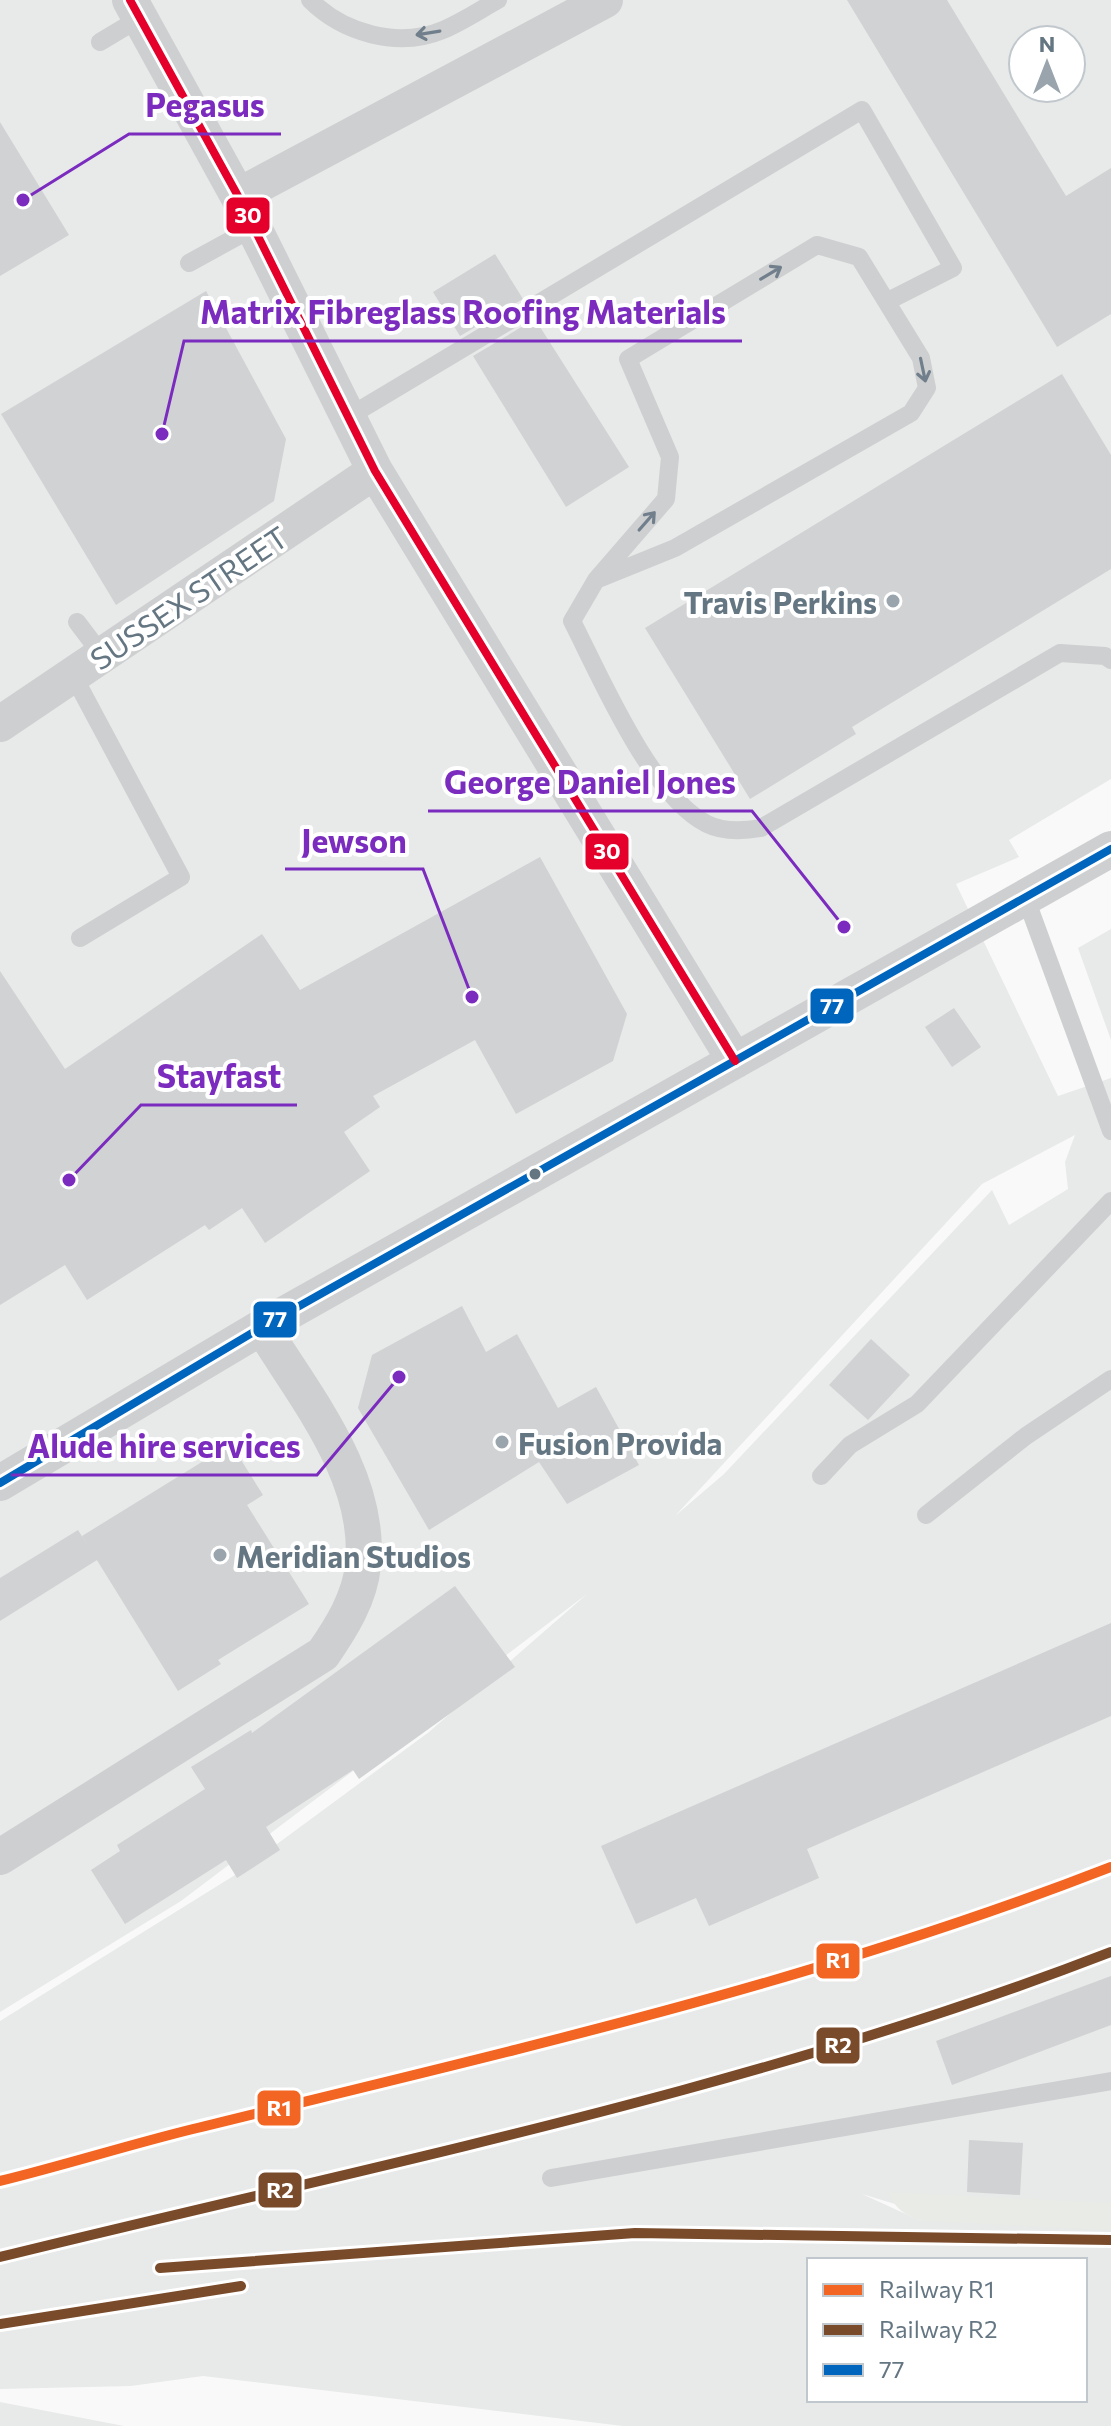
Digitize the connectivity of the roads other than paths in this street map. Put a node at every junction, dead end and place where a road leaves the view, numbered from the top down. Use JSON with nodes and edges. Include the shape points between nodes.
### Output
{"nodes":[{"id":1,"x":310,"y":0,"type":"edge"},
{"id":2,"x":498,"y":0,"type":"edge"},
{"id":3,"x":605,"y":0,"type":"edge"},
{"id":4,"x":135,"y":9,"type":"edge"},
{"id":5,"x":100,"y":42,"type":"dead end"},
{"id":6,"x":246,"y":212,"type":"junction"},
{"id":7,"x":189,"y":263,"type":"dead end"},
{"id":8,"x":888,"y":301,"type":"junction"},
{"id":9,"x":348,"y":417,"type":"junction"},
{"id":10,"x":375,"y":471,"type":"junction"},
{"id":11,"x":596,"y":580,"type":"junction"},
{"id":12,"x":77,"y":622,"type":"dead end"},
{"id":13,"x":1111,"y":660,"type":"edge"},
{"id":14,"x":87,"y":665,"type":"junction"},
{"id":15,"x":0,"y":724,"type":"edge"},
{"id":16,"x":1111,"y":849,"type":"edge"},
{"id":17,"x":1025,"y":896,"type":"junction"},
{"id":18,"x":80,"y":938,"type":"dead end"},
{"id":19,"x":735,"y":1061,"type":"junction"},
{"id":20,"x":1111,"y":1131,"type":"edge"},
{"id":21,"x":1111,"y":1201,"type":"edge"},
{"id":22,"x":262,"y":1327,"type":"junction"},
{"id":23,"x":1111,"y":1379,"type":"edge"},
{"id":24,"x":821,"y":1476,"type":"dead end"},
{"id":25,"x":0,"y":1483,"type":"edge"},
{"id":26,"x":926,"y":1515,"type":"dead end"},
{"id":27,"x":0,"y":1857,"type":"edge"},
{"id":28,"x":1111,"y":2081,"type":"edge"},
{"id":29,"x":551,"y":2178,"type":"dead end"}],
"edges":[{"from":2,"to":1,"type":"lane","one_way":true,"via":[[441,31],[385,37],[348,29]]},
{"from":3,"to":6,"type":"street"},
{"from":4,"to":5,"type":"lane"},
{"from":4,"to":6,"type":"street"},
{"from":6,"to":7,"type":"lane"},
{"from":6,"to":9,"type":"street"},
{"from":8,"to":9,"type":"lane","via":[[953,268],[862,110]]},
{"from":8,"to":11,"type":"lane","one_way":true,"via":[[921,358],[927,388],[911,413],[675,548]]},
{"from":11,"to":8,"type":"lane","one_way":true,"via":[[666,499],[670,457],[628,359],[817,245],[859,257]]},
{"from":9,"to":10,"type":"street"},
{"from":10,"to":14,"type":"street","name":"SUSSEX STREET"},
{"from":10,"to":19,"type":"street"},
{"from":11,"to":13,"type":"lane","via":[[572,621],[638,750],[685,807],[707,825],[740,831],[761,828],[1060,653]]},
{"from":12,"to":14,"type":"lane"},
{"from":14,"to":15,"type":"street","name":"SUSSEX STREET"},
{"from":14,"to":18,"type":"lane","via":[[181,877]]},
{"from":16,"to":17,"type":"street"},
{"from":17,"to":19,"type":"street"},
{"from":17,"to":20,"type":"lane"},
{"from":19,"to":22,"type":"street"},
{"from":21,"to":24,"type":"lane","via":[[917,1404],[850,1445]]},
{"from":22,"to":25,"type":"street"},
{"from":22,"to":27,"type":"street","via":[[339,1452],[362,1520],[363,1567],[346,1621],[323,1654]]},
{"from":23,"to":26,"type":"lane","via":[[1026,1436]]},
{"from":28,"to":29,"type":"lane"}]}
